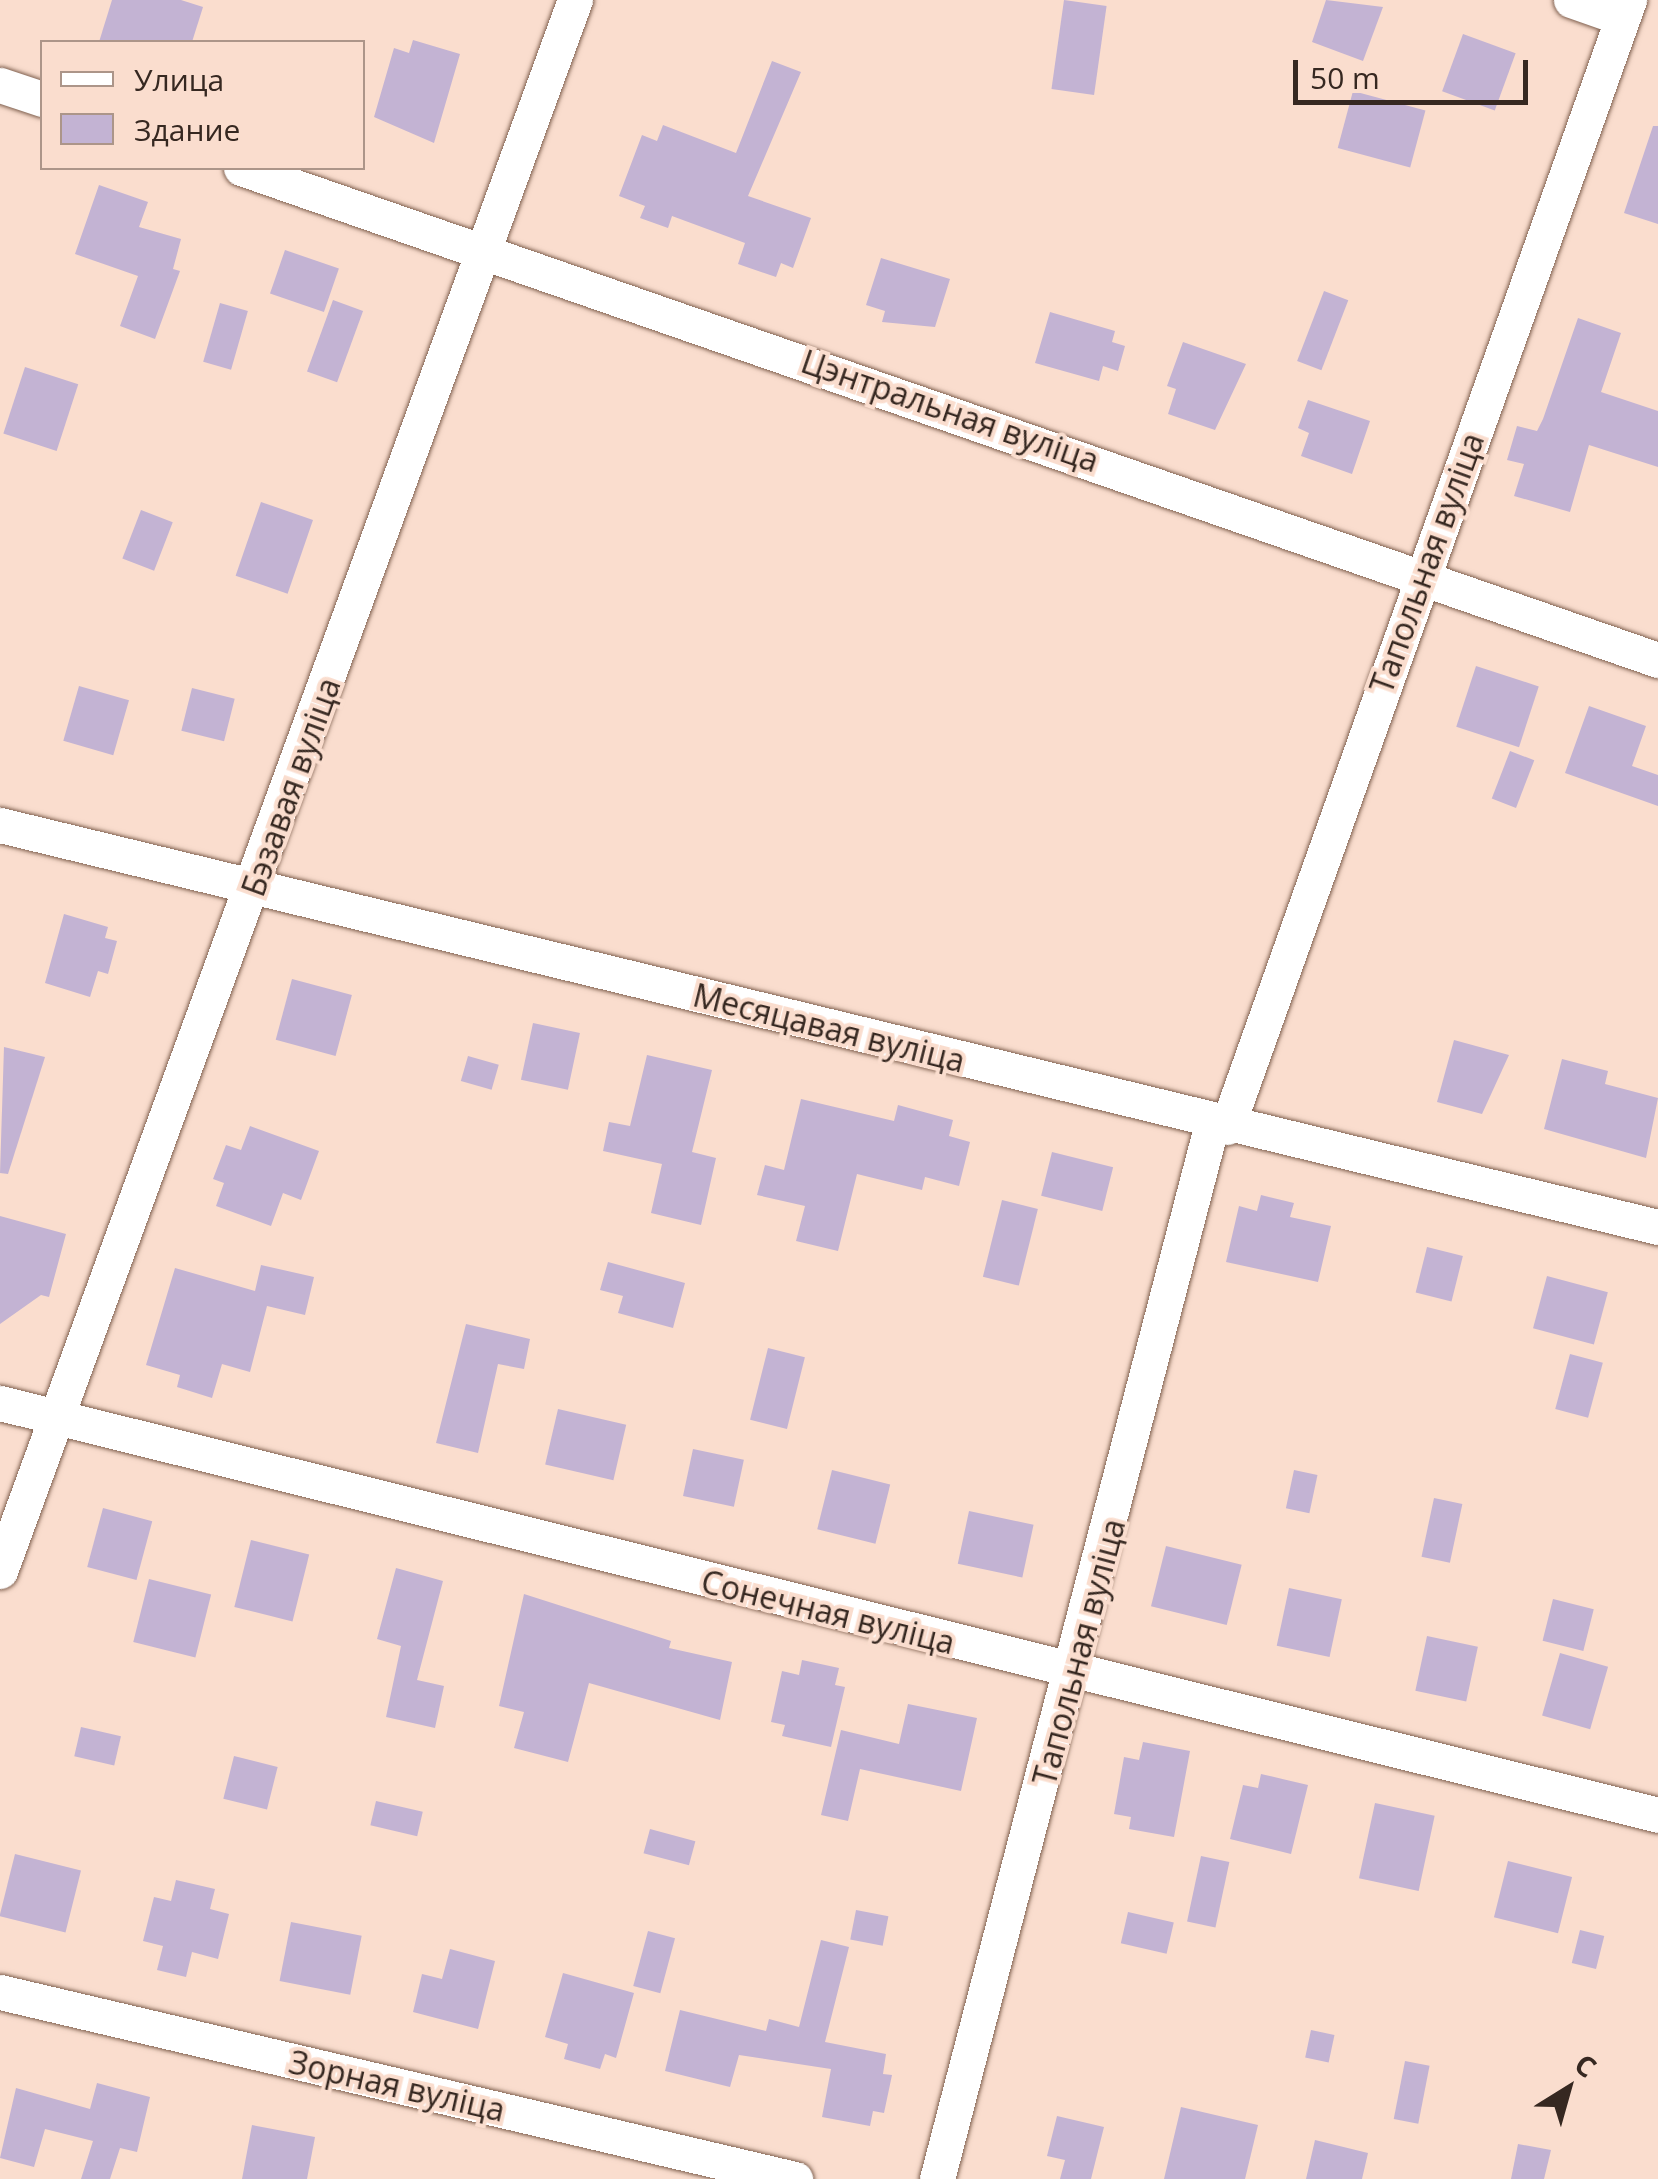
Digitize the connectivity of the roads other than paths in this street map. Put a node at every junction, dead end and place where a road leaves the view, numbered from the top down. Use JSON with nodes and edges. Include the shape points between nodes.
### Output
{"nodes":[{"id":1,"x":576,"y":0,"type":"edge"},
{"id":2,"x":1571,"y":0,"type":"edge"},
{"id":3,"x":1625,"y":9,"type":"edge"},
{"id":4,"x":0,"y":85,"type":"edge"},
{"id":5,"x":40,"y":98,"type":"edge"},
{"id":6,"x":247,"y":170,"type":"edge"},
{"id":7,"x":482,"y":250,"type":"junction"},
{"id":8,"x":1423,"y":574,"type":"junction"},
{"id":9,"x":1658,"y":660,"type":"edge"},
{"id":10,"x":0,"y":826,"type":"edge"},
{"id":11,"x":256,"y":887,"type":"junction"},
{"id":12,"x":1220,"y":1125,"type":"junction"},
{"id":13,"x":1658,"y":1227,"type":"edge"},
{"id":14,"x":0,"y":1403,"type":"edge"},
{"id":15,"x":58,"y":1416,"type":"junction"},
{"id":16,"x":0,"y":1571,"type":"edge"},
{"id":17,"x":1074,"y":1675,"type":"junction"},
{"id":18,"x":1658,"y":1815,"type":"edge"},
{"id":19,"x":0,"y":1992,"type":"edge"},
{"id":20,"x":795,"y":2179,"type":"edge"},
{"id":21,"x":937,"y":2179,"type":"edge"}],
"edges":[{"from":1,"to":7,"type":"street","name":"Бэзавая вуліца"},
{"from":2,"to":3,"type":"street"},
{"from":3,"to":8,"type":"street","name":"Тапольная вуліца"},
{"from":4,"to":5,"type":"street"},
{"from":6,"to":7,"type":"street","name":"Цэнтральная вуліца"},
{"from":7,"to":8,"type":"street","name":"Цэнтральная вуліца"},
{"from":7,"to":11,"type":"street","name":"Бэзавая вуліца"},
{"from":8,"to":9,"type":"street","name":"Цэнтральная вуліца"},
{"from":8,"to":12,"type":"street","name":"Тапольная вуліца"},
{"from":10,"to":11,"type":"street","name":"Месяцавая вуліца"},
{"from":11,"to":12,"type":"street","name":"Месяцавая вуліца"},
{"from":11,"to":15,"type":"street","name":"Бэзавая вуліца"},
{"from":12,"to":13,"type":"street","name":"Месяцавая вуліца"},
{"from":12,"to":17,"type":"street","name":"Тапольная вуліца"},
{"from":14,"to":15,"type":"street","name":"Сонечная вуліца"},
{"from":15,"to":16,"type":"street","name":"Бэзавая вуліца"},
{"from":15,"to":17,"type":"street","name":"Сонечная вуліца"},
{"from":17,"to":18,"type":"street","name":"Сонечная вуліца"},
{"from":17,"to":21,"type":"street","name":"Тапольная вуліца"},
{"from":19,"to":20,"type":"street","name":"Зорная вуліца"}]}
